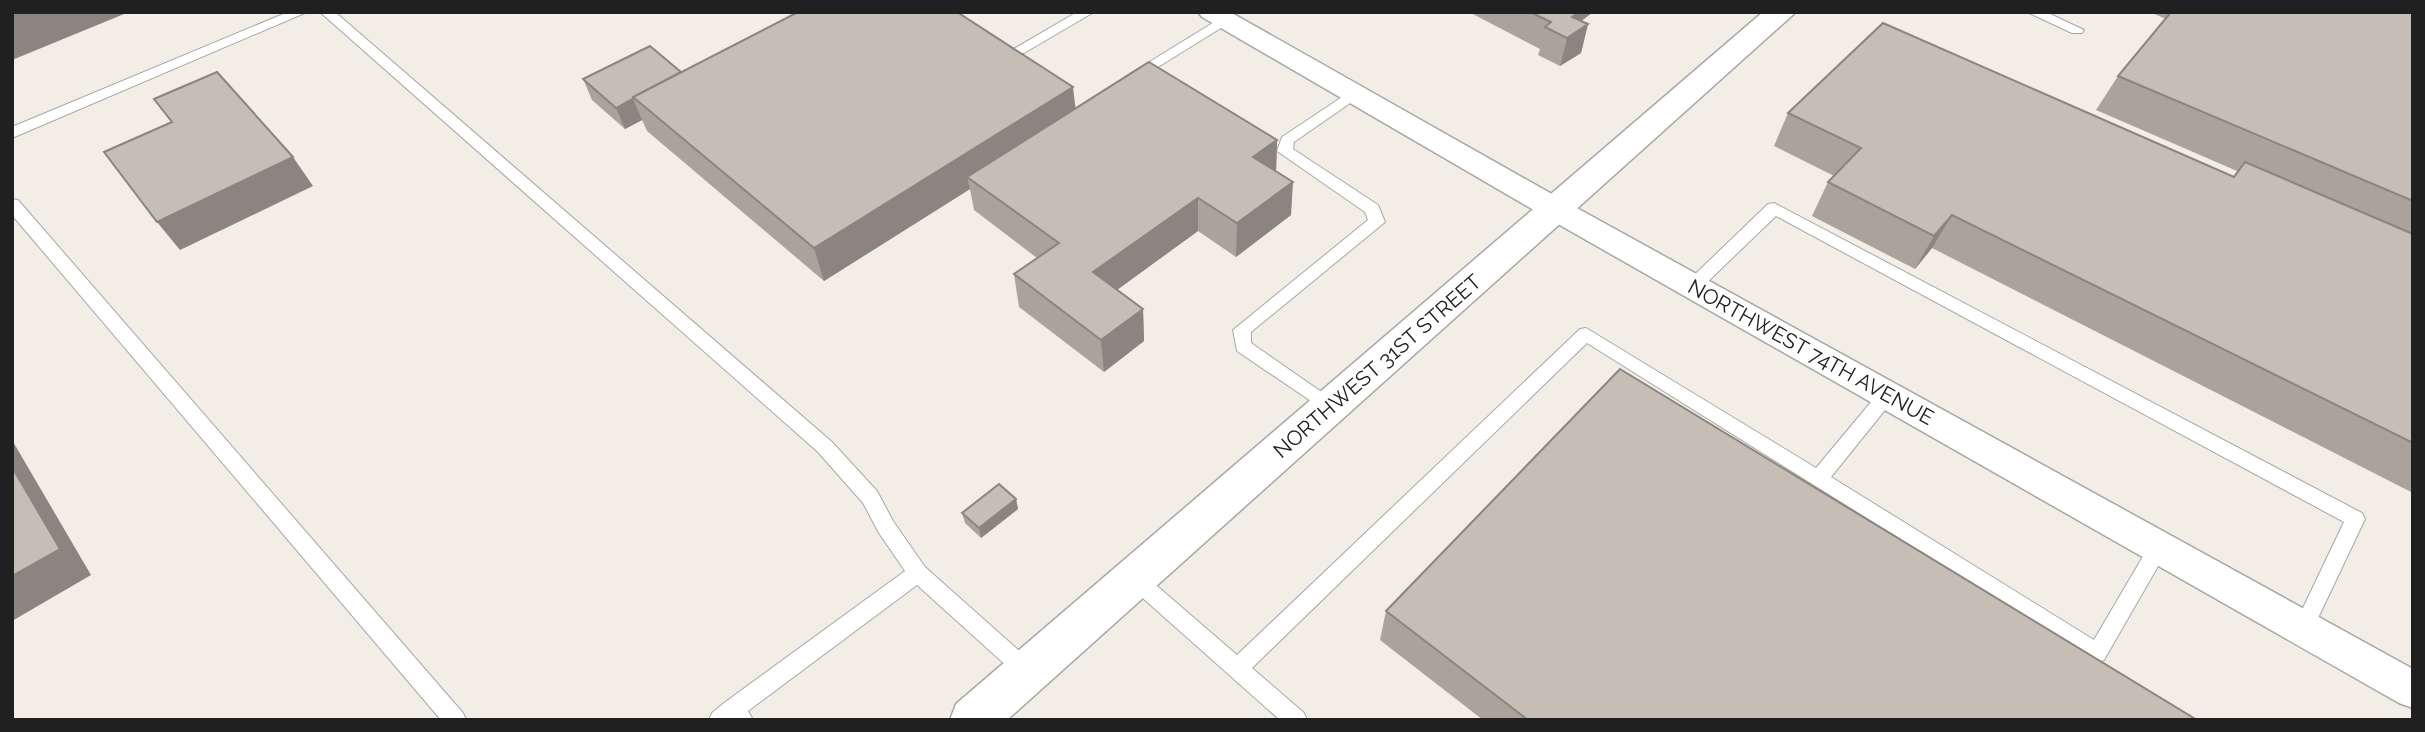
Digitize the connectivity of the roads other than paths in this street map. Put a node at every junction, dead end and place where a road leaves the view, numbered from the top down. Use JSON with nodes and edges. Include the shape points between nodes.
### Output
{"nodes":[{"id":1,"x":300,"y":12,"type":"edge"},
{"id":2,"x":327,"y":12,"type":"edge"},
{"id":3,"x":1087,"y":12,"type":"edge"},
{"id":4,"x":1781,"y":12,"type":"edge"},
{"id":5,"x":2034,"y":12,"type":"edge"},
{"id":6,"x":1218,"y":16,"type":"edge"},
{"id":7,"x":2077,"y":30,"type":"dead end"},
{"id":8,"x":1019,"y":50,"type":"edge"},
{"id":9,"x":1119,"y":84,"type":"edge"},
{"id":10,"x":1354,"y":94,"type":"junction"},
{"id":11,"x":12,"y":133,"type":"edge"},
{"id":12,"x":12,"y":204,"type":"edge"},
{"id":13,"x":1555,"y":209,"type":"junction"},
{"id":14,"x":1693,"y":286,"type":"junction"},
{"id":15,"x":1887,"y":395,"type":"junction"},
{"id":16,"x":1330,"y":407,"type":"junction"},
{"id":17,"x":1818,"y":480,"type":"junction"},
{"id":18,"x":2159,"y":547,"type":"junction"},
{"id":19,"x":918,"y":573,"type":"junction"},
{"id":20,"x":1135,"y":579,"type":"junction"},
{"id":21,"x":2303,"y":629,"type":"junction"},
{"id":22,"x":1237,"y":669,"type":"junction"},
{"id":23,"x":1028,"y":672,"type":"junction"},
{"id":24,"x":2413,"y":690,"type":"edge"},
{"id":25,"x":991,"y":714,"type":"edge"},
{"id":26,"x":732,"y":716,"type":"edge"},
{"id":27,"x":455,"y":720,"type":"edge"},
{"id":28,"x":1296,"y":720,"type":"edge"}],
"edges":[{"from":1,"to":11,"type":"lane"},
{"from":2,"to":19,"type":"lane","via":[[825,447],[870,497]]},
{"from":3,"to":8,"type":"lane"},
{"from":4,"to":13,"type":"street","name":"NORTHWEST 31ST STREET"},
{"from":5,"to":7,"type":"lane"},
{"from":6,"to":9,"type":"lane"},
{"from":6,"to":10,"type":"street","name":"NORTHWEST 74TH AVENUE"},
{"from":10,"to":13,"type":"street","name":"NORTHWEST 74TH AVENUE"},
{"from":10,"to":16,"type":"lane","via":[[1287,140],[1285,151],[1372,209],[1377,222],[1242,330],[1243,346]]},
{"from":12,"to":27,"type":"lane"},
{"from":13,"to":14,"type":"street","name":"NORTHWEST 74TH AVENUE"},
{"from":13,"to":16,"type":"street","name":"NORTHWEST 31ST STREET"},
{"from":14,"to":15,"type":"street","name":"NORTHWEST 74TH AVENUE"},
{"from":14,"to":21,"type":"lane","via":[[1774,208],[2355,519]]},
{"from":15,"to":17,"type":"lane"},
{"from":15,"to":18,"type":"street","name":"NORTHWEST 74TH AVENUE"},
{"from":16,"to":20,"type":"street","name":"NORTHWEST 31ST STREET"},
{"from":17,"to":18,"type":"lane","via":[[2096,653]]},
{"from":17,"to":22,"type":"lane","via":[[1586,334]]},
{"from":18,"to":21,"type":"street","name":"NORTHWEST 74TH AVENUE"},
{"from":19,"to":23,"type":"lane"},
{"from":19,"to":26,"type":"lane"},
{"from":20,"to":22,"type":"lane"},
{"from":20,"to":23,"type":"street","name":"NORTHWEST 31ST STREET"},
{"from":21,"to":24,"type":"street","name":"NORTHWEST 74TH AVENUE"},
{"from":22,"to":28,"type":"lane"},
{"from":23,"to":25,"type":"street","name":"NORTHWEST 31ST STREET"}]}
